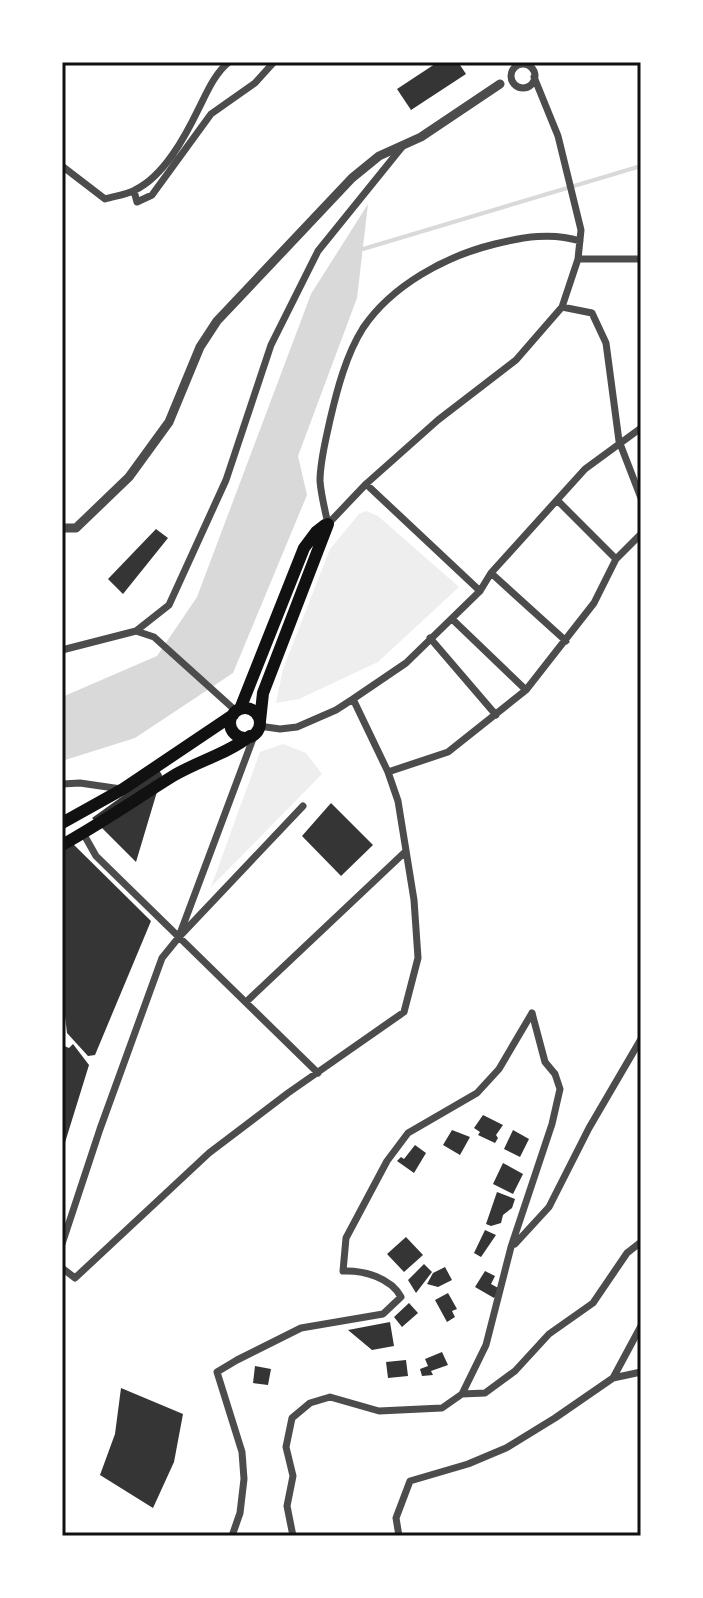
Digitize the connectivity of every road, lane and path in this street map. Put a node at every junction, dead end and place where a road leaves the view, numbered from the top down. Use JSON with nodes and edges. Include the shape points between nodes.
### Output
{"nodes":[{"id":1,"x":229,"y":62,"type":"edge"},
{"id":2,"x":274,"y":62,"type":"edge"},
{"id":3,"x":525,"y":63,"type":"edge"},
{"id":4,"x":512,"y":71,"type":"junction"},
{"id":5,"x":534,"y":77,"type":"junction"},
{"id":6,"x":500,"y":84,"type":"junction"},
{"id":7,"x":518,"y":86,"type":"junction"},
{"id":8,"x":540,"y":96,"type":"junction"},
{"id":9,"x":402,"y":147,"type":"junction"},
{"id":10,"x":62,"y":166,"type":"edge"},
{"id":11,"x":134,"y":191,"type":"junction"},
{"id":12,"x":580,"y":241,"type":"junction"},
{"id":13,"x":578,"y":259,"type":"junction"},
{"id":14,"x":641,"y":259,"type":"edge"},
{"id":15,"x":562,"y":307,"type":"junction"},
{"id":16,"x":641,"y":428,"type":"edge"},
{"id":17,"x":619,"y":441,"type":"junction"},
{"id":18,"x":366,"y":484,"type":"junction"},
{"id":19,"x":641,"y":498,"type":"edge"},
{"id":20,"x":558,"y":501,"type":"junction"},
{"id":21,"x":328,"y":524,"type":"junction"},
{"id":22,"x":62,"y":528,"type":"edge"},
{"id":23,"x":641,"y":534,"type":"edge"},
{"id":24,"x":616,"y":559,"type":"junction"},
{"id":25,"x":491,"y":573,"type":"junction"},
{"id":26,"x":480,"y":591,"type":"junction"},
{"id":27,"x":452,"y":619,"type":"junction"},
{"id":28,"x":136,"y":631,"type":"junction"},
{"id":29,"x":430,"y":638,"type":"junction"},
{"id":30,"x":566,"y":641,"type":"junction"},
{"id":31,"x":62,"y":650,"type":"edge"},
{"id":32,"x":526,"y":690,"type":"junction"},
{"id":33,"x":353,"y":699,"type":"junction"},
{"id":34,"x":236,"y":712,"type":"junction"},
{"id":35,"x":496,"y":715,"type":"junction"},
{"id":36,"x":256,"y":729,"type":"junction"},
{"id":37,"x":388,"y":772,"type":"junction"},
{"id":38,"x":62,"y":784,"type":"edge"},
{"id":39,"x":123,"y":789,"type":"junction"},
{"id":40,"x":303,"y":806,"type":"dead end"},
{"id":41,"x":62,"y":823,"type":"edge"},
{"id":42,"x":83,"y":833,"type":"junction"},
{"id":43,"x":62,"y":845,"type":"edge"},
{"id":44,"x":405,"y":852,"type":"junction"},
{"id":45,"x":179,"y":937,"type":"junction"},
{"id":46,"x":246,"y":1002,"type":"junction"},
{"id":47,"x":641,"y":1039,"type":"edge"},
{"id":48,"x":318,"y":1073,"type":"junction"},
{"id":49,"x":641,"y":1242,"type":"edge"},
{"id":50,"x":62,"y":1244,"type":"edge"},
{"id":51,"x":511,"y":1247,"type":"junction"},
{"id":52,"x":62,"y":1268,"type":"edge"},
{"id":53,"x":641,"y":1326,"type":"edge"},
{"id":54,"x":641,"y":1372,"type":"edge"},
{"id":55,"x":613,"y":1378,"type":"junction"},
{"id":56,"x":462,"y":1394,"type":"junction"},
{"id":57,"x":232,"y":1536,"type":"edge"},
{"id":58,"x":293,"y":1536,"type":"edge"},
{"id":59,"x":399,"y":1536,"type":"edge"}],
"edges":[{"from":1,"to":11,"type":"street","via":[[168,159]]},
{"from":2,"to":11,"type":"street","via":[[255,83],[211,114],[152,195],[137,202]]},
{"from":3,"to":4,"type":"street"},
{"from":3,"to":5,"type":"street"},
{"from":4,"to":6,"type":"street"},
{"from":4,"to":7,"type":"street"},
{"from":5,"to":7,"type":"street","via":[[529,86]]},
{"from":5,"to":8,"type":"street"},
{"from":6,"to":7,"type":"street"},
{"from":6,"to":9,"type":"street"},
{"from":7,"to":8,"type":"street"},
{"from":8,"to":12,"type":"street","via":[[558,136]]},
{"from":9,"to":22,"type":"street","via":[[379,156],[352,178],[217,321],[200,347],[169,422],[129,477],[76,528]]},
{"from":9,"to":28,"type":"street","via":[[318,251],[271,345],[226,480],[169,605]]},
{"from":10,"to":11,"type":"street","via":[[105,199]]},
{"from":12,"to":13,"type":"street"},
{"from":12,"to":21,"type":"street","via":[[524,237],[478,248],[431,268],[393,295],[363,329],[339,383],[320,480]]},
{"from":13,"to":14,"type":"street"},
{"from":13,"to":15,"type":"street"},
{"from":15,"to":17,"type":"street","via":[[592,313],[606,343]]},
{"from":15,"to":18,"type":"street","via":[[516,360]]},
{"from":16,"to":17,"type":"street"},
{"from":17,"to":19,"type":"street"},
{"from":17,"to":20,"type":"street"},
{"from":18,"to":21,"type":"street"},
{"from":18,"to":26,"type":"street"},
{"from":20,"to":24,"type":"street"},
{"from":20,"to":25,"type":"street"},
{"from":21,"to":34,"type":"highway","via":[[304,548]]},
{"from":21,"to":36,"type":"highway","via":[[263,693]]},
{"from":23,"to":24,"type":"street"},
{"from":24,"to":30,"type":"street","via":[[594,603]]},
{"from":25,"to":26,"type":"street"},
{"from":25,"to":30,"type":"street"},
{"from":26,"to":27,"type":"street"},
{"from":27,"to":29,"type":"street"},
{"from":27,"to":32,"type":"street"},
{"from":28,"to":31,"type":"street"},
{"from":28,"to":34,"type":"street","via":[[154,637]]},
{"from":29,"to":33,"type":"street","via":[[406,663]]},
{"from":29,"to":35,"type":"street"},
{"from":30,"to":32,"type":"street"},
{"from":32,"to":35,"type":"street"},
{"from":33,"to":36,"type":"street","via":[[297,727]]},
{"from":33,"to":37,"type":"street"},
{"from":34,"to":36,"type":"highway","via":[[253,710]]},
{"from":34,"to":36,"type":"highway","via":[[234,732],[241,737]]},
{"from":34,"to":39,"type":"highway"},
{"from":35,"to":37,"type":"street","via":[[448,752]]},
{"from":36,"to":42,"type":"highway","via":[[234,748],[174,776]]},
{"from":36,"to":45,"type":"street"},
{"from":37,"to":44,"type":"street"},
{"from":38,"to":39,"type":"street"},
{"from":39,"to":41,"type":"highway"},
{"from":40,"to":45,"type":"street"},
{"from":42,"to":43,"type":"highway"},
{"from":42,"to":45,"type":"street","via":[[96,856]]},
{"from":44,"to":46,"type":"street"},
{"from":44,"to":48,"type":"street","via":[[418,958],[404,1012]]},
{"from":45,"to":46,"type":"street"},
{"from":45,"to":50,"type":"street","via":[[162,958]]},
{"from":46,"to":48,"type":"street"},
{"from":47,"to":51,"type":"street","via":[[549,1207]]},
{"from":48,"to":52,"type":"street","via":[[209,1153],[75,1278]]},
{"from":49,"to":56,"type":"street","via":[[627,1253],[593,1303],[549,1334],[515,1371],[485,1393]]},
{"from":51,"to":56,"type":"street","via":[[486,1345]]},
{"from":51,"to":57,"type":"street","via":[[560,1089],[545,1062],[532,1013],[499,1069],[477,1093],[408,1133],[346,1238],[343,1271],[360,1270],[396,1286],[401,1297],[383,1314],[301,1328],[217,1372],[242,1452],[240,1513]]},
{"from":53,"to":55,"type":"street"},
{"from":54,"to":55,"type":"street"},
{"from":55,"to":59,"type":"street","via":[[506,1448],[410,1481],[396,1518]]},
{"from":56,"to":58,"type":"street","via":[[442,1408],[379,1411],[330,1397],[310,1403],[292,1418],[286,1447],[293,1476],[287,1506]]}]}
